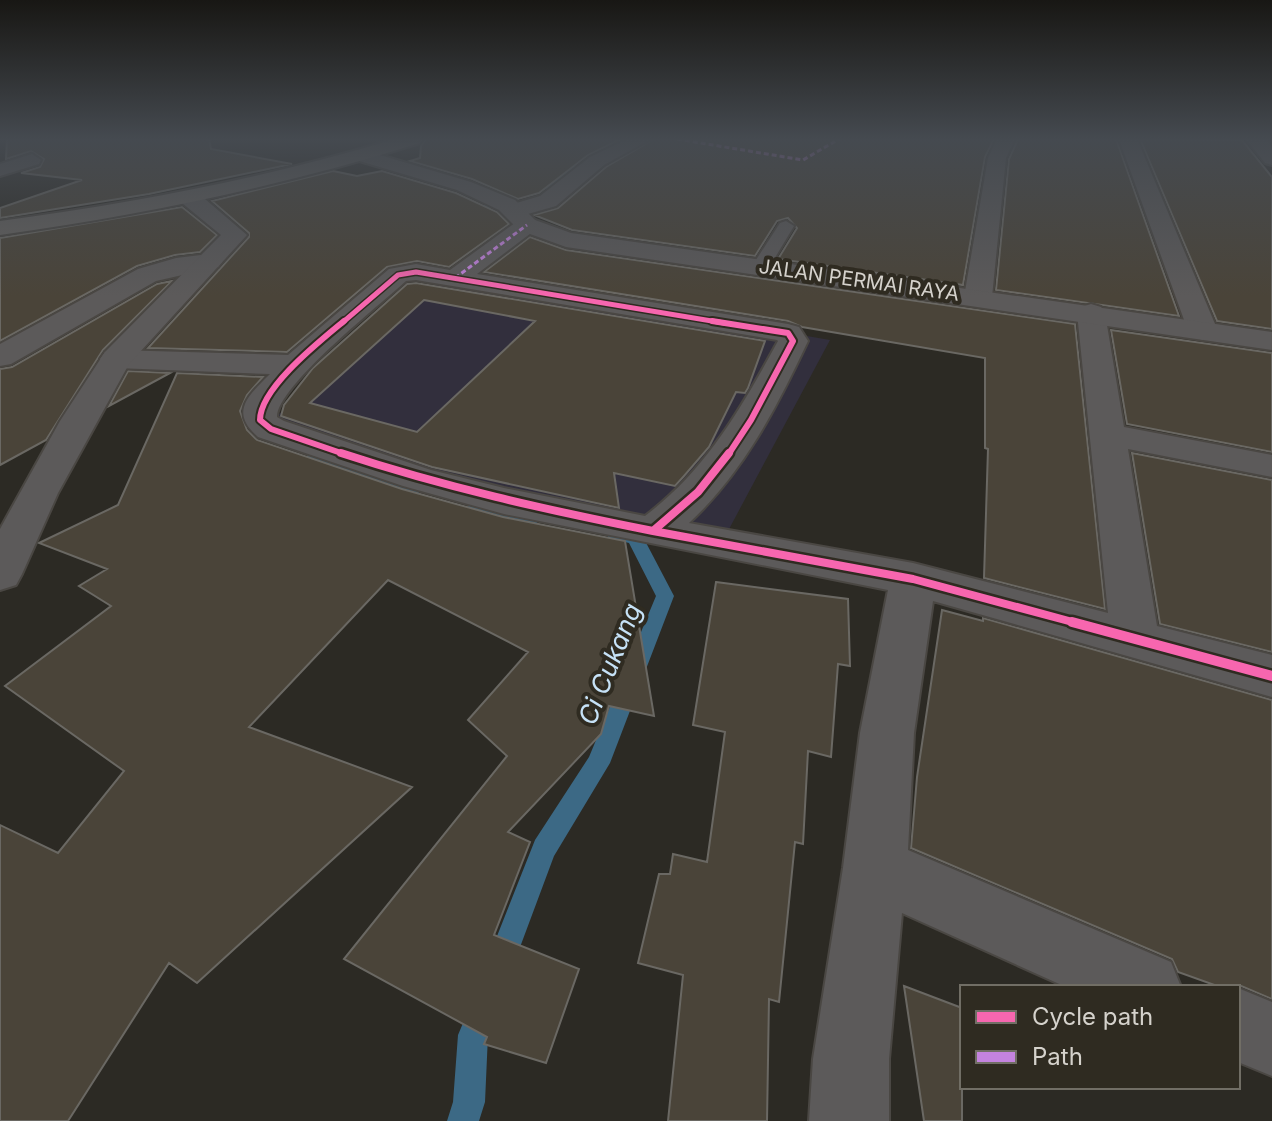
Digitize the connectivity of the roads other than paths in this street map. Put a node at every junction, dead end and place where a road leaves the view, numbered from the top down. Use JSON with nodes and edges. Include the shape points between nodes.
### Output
{"nodes":[{"id":1,"x":222,"y":191,"type":"edge"},
{"id":2,"x":476,"y":191,"type":"edge"},
{"id":3,"x":560,"y":191,"type":"edge"},
{"id":4,"x":992,"y":191,"type":"edge"},
{"id":5,"x":1148,"y":191,"type":"edge"},
{"id":6,"x":190,"y":198,"type":"junction"},
{"id":7,"x":516,"y":214,"type":"junction"},
{"id":8,"x":786,"y":226,"type":"dead end"},
{"id":9,"x":0,"y":228,"type":"edge"},
{"id":10,"x":209,"y":262,"type":"junction"},
{"id":11,"x":761,"y":266,"type":"junction"},
{"id":12,"x":455,"y":278,"type":"junction"},
{"id":13,"x":978,"y":297,"type":"junction"},
{"id":14,"x":1091,"y":313,"type":"junction"},
{"id":15,"x":1203,"y":331,"type":"junction"},
{"id":16,"x":1272,"y":341,"type":"edge"},
{"id":17,"x":0,"y":357,"type":"edge"},
{"id":18,"x":116,"y":359,"type":"junction"},
{"id":19,"x":293,"y":364,"type":"junction"},
{"id":20,"x":1105,"y":434,"type":"junction"},
{"id":21,"x":1272,"y":466,"type":"edge"},
{"id":22,"x":653,"y":531,"type":"junction"},
{"id":23,"x":0,"y":574,"type":"edge"},
{"id":24,"x":913,"y":579,"type":"junction"},
{"id":25,"x":1135,"y":639,"type":"junction"},
{"id":26,"x":1272,"y":676,"type":"edge"},
{"id":27,"x":875,"y":868,"type":"junction"},
{"id":28,"x":1141,"y":985,"type":"edge"},
{"id":29,"x":1240,"y":1026,"type":"edge"},
{"id":30,"x":1272,"y":1039,"type":"edge"},
{"id":31,"x":849,"y":1121,"type":"edge"}],
"edges":[{"from":1,"to":6,"type":"main road"},
{"from":2,"to":7,"type":"street","name":"JALAN PERMAI RAYA"},
{"from":3,"to":7,"type":"street"},
{"from":4,"to":13,"type":"street"},
{"from":5,"to":15,"type":"street"},
{"from":6,"to":9,"type":"main road"},
{"from":6,"to":10,"type":"street","via":[[235,232]]},
{"from":7,"to":11,"type":"street","name":"JALAN PERMAI RAYA","via":[[548,235],[593,245]]},
{"from":7,"to":12,"type":"street"},
{"from":8,"to":11,"type":"lane"},
{"from":10,"to":17,"type":"street","via":[[147,275]]},
{"from":10,"to":18,"type":"street"},
{"from":11,"to":13,"type":"street","name":"JALAN PERMAI RAYA"},
{"from":12,"to":19,"type":"street","via":[[398,275]]},
{"from":12,"to":22,"type":"street","via":[[792,337],[754,418],[714,475],[681,512]]},
{"from":13,"to":14,"type":"street","name":"JALAN PERMAI RAYA"},
{"from":14,"to":15,"type":"street","name":"JALAN PERMAI RAYA"},
{"from":14,"to":20,"type":"street"},
{"from":15,"to":16,"type":"street","name":"JALAN PERMAI RAYA"},
{"from":18,"to":19,"type":"street"},
{"from":18,"to":23,"type":"street","via":[[45,481]]},
{"from":19,"to":22,"type":"street","via":[[260,409],[260,420],[271,429],[417,478]]},
{"from":20,"to":21,"type":"street"},
{"from":20,"to":25,"type":"street"},
{"from":22,"to":24,"type":"street"},
{"from":24,"to":25,"type":"street"},
{"from":24,"to":27,"type":"street","via":[[887,733]]},
{"from":25,"to":26,"type":"street"},
{"from":27,"to":28,"type":"street"},
{"from":27,"to":31,"type":"street","via":[[851,1059]]},
{"from":29,"to":30,"type":"street"}]}
